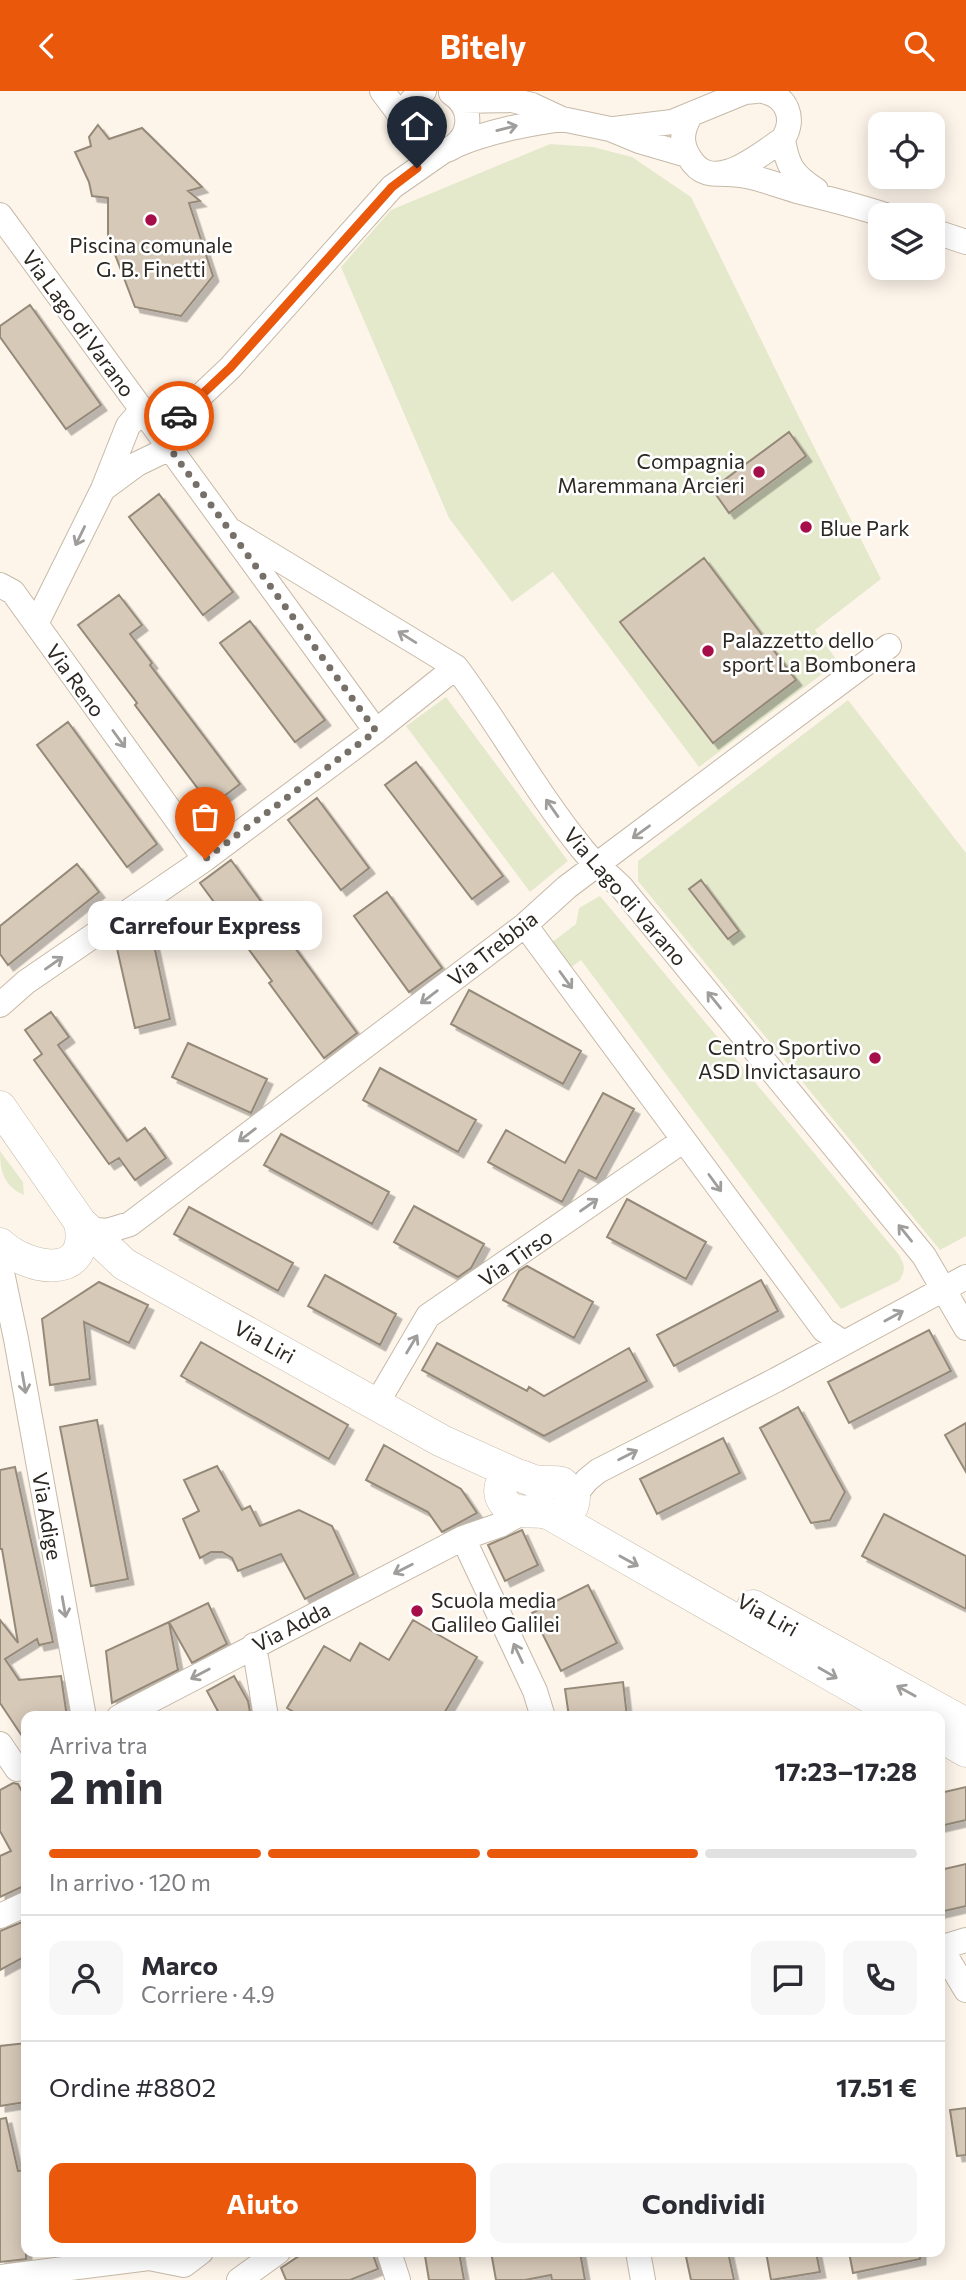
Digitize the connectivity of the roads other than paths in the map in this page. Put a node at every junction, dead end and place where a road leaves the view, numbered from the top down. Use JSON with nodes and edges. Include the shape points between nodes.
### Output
{"nodes":[{"id":1,"x":382,"y":91,"type":"edge"},
{"id":2,"x":424,"y":91,"type":"edge"},
{"id":3,"x":755,"y":91,"type":"edge"},
{"id":4,"x":762,"y":91,"type":"edge"},
{"id":5,"x":456,"y":95,"type":"edge"},
{"id":6,"x":788,"y":99,"type":"edge"},
{"id":7,"x":690,"y":116,"type":"junction"},
{"id":8,"x":562,"y":119,"type":"junction"},
{"id":9,"x":406,"y":128,"type":"junction"},
{"id":10,"x":610,"y":129,"type":"junction"},
{"id":11,"x":783,"y":139,"type":"junction"},
{"id":12,"x":450,"y":148,"type":"junction"},
{"id":13,"x":687,"y":155,"type":"junction"},
{"id":14,"x":722,"y":174,"type":"junction"},
{"id":15,"x":392,"y":187,"type":"junction"},
{"id":16,"x":826,"y":196,"type":"junction"},
{"id":17,"x":868,"y":210,"type":"edge"},
{"id":18,"x":0,"y":215,"type":"edge"},
{"id":19,"x":945,"y":235,"type":"edge"},
{"id":20,"x":966,"y":241,"type":"edge"},
{"id":21,"x":142,"y":410,"type":"junction"},
{"id":22,"x":165,"y":441,"type":"junction"},
{"id":23,"x":103,"y":489,"type":"junction"},
{"id":24,"x":232,"y":531,"type":"junction"},
{"id":25,"x":0,"y":585,"type":"edge"},
{"id":26,"x":36,"y":624,"type":"junction"},
{"id":27,"x":889,"y":646,"type":"dead end"},
{"id":28,"x":456,"y":667,"type":"junction"},
{"id":29,"x":376,"y":731,"type":"junction"},
{"id":30,"x":205,"y":859,"type":"junction"},
{"id":31,"x":598,"y":865,"type":"junction"},
{"id":32,"x":525,"y":925,"type":"junction"},
{"id":33,"x":0,"y":1005,"type":"edge"},
{"id":34,"x":0,"y":1107,"type":"edge"},
{"id":35,"x":684,"y":1140,"type":"junction"},
{"id":36,"x":83,"y":1226,"type":"junction"},
{"id":37,"x":0,"y":1244,"type":"edge"},
{"id":38,"x":0,"y":1263,"type":"edge"},
{"id":39,"x":64,"y":1263,"type":"junction"},
{"id":40,"x":124,"y":1264,"type":"junction"},
{"id":41,"x":966,"y":1277,"type":"edge"},
{"id":42,"x":944,"y":1289,"type":"junction"},
{"id":43,"x":6,"y":1320,"type":"edge"},
{"id":44,"x":966,"y":1328,"type":"edge"},
{"id":45,"x":844,"y":1343,"type":"junction"},
{"id":46,"x":376,"y":1402,"type":"junction"},
{"id":47,"x":508,"y":1483,"type":"junction"},
{"id":48,"x":550,"y":1507,"type":"junction"},
{"id":49,"x":463,"y":1538,"type":"junction"},
{"id":50,"x":254,"y":1645,"type":"junction"},
{"id":51,"x":83,"y":1711,"type":"edge"},
{"id":52,"x":130,"y":1711,"type":"edge"},
{"id":53,"x":265,"y":1711,"type":"edge"},
{"id":54,"x":541,"y":1711,"type":"edge"},
{"id":55,"x":895,"y":1711,"type":"edge"},
{"id":56,"x":943,"y":1711,"type":"edge"},
{"id":57,"x":945,"y":1712,"type":"edge"},
{"id":58,"x":966,"y":1724,"type":"edge"},
{"id":59,"x":945,"y":1739,"type":"edge"},
{"id":60,"x":0,"y":1744,"type":"edge"},
{"id":61,"x":966,"y":1751,"type":"edge"},
{"id":62,"x":14,"y":1771,"type":"edge"},
{"id":63,"x":21,"y":1906,"type":"edge"},
{"id":64,"x":0,"y":1916,"type":"edge"},
{"id":65,"x":966,"y":1940,"type":"edge"},
{"id":66,"x":945,"y":1946,"type":"edge"},
{"id":67,"x":945,"y":1956,"type":"edge"},
{"id":68,"x":966,"y":1990,"type":"edge"},
{"id":69,"x":271,"y":2257,"type":"edge"},
{"id":70,"x":391,"y":2257,"type":"edge"},
{"id":71,"x":639,"y":2257,"type":"edge"},
{"id":72,"x":188,"y":2262,"type":"edge"},
{"id":73,"x":0,"y":2277,"type":"edge"},
{"id":74,"x":239,"y":2280,"type":"edge"},
{"id":75,"x":398,"y":2280,"type":"edge"},
{"id":76,"x":643,"y":2280,"type":"edge"}],
"edges":[{"from":1,"to":9,"type":"street"},
{"from":2,"to":9,"type":"street","via":[[408,105]]},
{"from":3,"to":7,"type":"street"},
{"from":4,"to":6,"type":"street"},
{"from":5,"to":8,"type":"street","via":[[512,100]]},
{"from":5,"to":12,"type":"street","via":[[468,119],[466,130]]},
{"from":6,"to":11,"type":"street","via":[[790,124]]},
{"from":7,"to":10,"type":"street"},
{"from":7,"to":13,"type":"street","via":[[683,135]]},
{"from":8,"to":10,"type":"street"},
{"from":12,"to":8,"type":"street","one_way":true,"via":[[516,125]]},
{"from":9,"to":12,"type":"street","via":[[426,150]]},
{"from":9,"to":15,"type":"street"},
{"from":10,"to":13,"type":"street"},
{"from":11,"to":14,"type":"street"},
{"from":11,"to":16,"type":"street","via":[[794,173]]},
{"from":12,"to":15,"type":"street"},
{"from":13,"to":14,"type":"street","via":[[705,172]]},
{"from":14,"to":16,"type":"street","via":[[749,176]]},
{"from":15,"to":22,"type":"street","name":"Via Reno"},
{"from":16,"to":17,"type":"street"},
{"from":18,"to":21,"type":"street","name":"Via Lago di Varano"},
{"from":19,"to":20,"type":"street"},
{"from":21,"to":22,"type":"street","name":"Via Lago di Varano"},
{"from":21,"to":23,"type":"street","name":"Via Reno","via":[[128,426]]},
{"from":22,"to":23,"type":"street","name":"Via Reno","via":[[154,454]]},
{"from":22,"to":24,"type":"street","name":"Via Lago di Varano"},
{"from":23,"to":26,"type":"street","name":"Via Reno","one_way":true},
{"from":28,"to":24,"type":"street","name":"Via Lago di Varano","one_way":true},
{"from":24,"to":29,"type":"street","name":"Via Lago di Varano"},
{"from":25,"to":26,"type":"street","via":[[13,591]]},
{"from":26,"to":30,"type":"street","name":"Via Reno","one_way":true},
{"from":27,"to":31,"type":"street","name":"Via Trebbia","one_way":true},
{"from":28,"to":29,"type":"street"},
{"from":31,"to":28,"type":"street","name":"Via Lago di Varano","one_way":true,"via":[[584,852]]},
{"from":29,"to":30,"type":"street"},
{"from":33,"to":30,"type":"street","one_way":true,"via":[[26,982]]},
{"from":31,"to":32,"type":"street","name":"Via Trebbia"},
{"from":42,"to":31,"type":"street","name":"Via Lago di Varano","one_way":true,"via":[[925,1256],[622,888]]},
{"from":32,"to":35,"type":"street","one_way":true},
{"from":32,"to":36,"type":"street","name":"Via Trebbia","one_way":true,"via":[[130,1224],[107,1231]]},
{"from":34,"to":36,"type":"main road","name":"Via Liri"},
{"from":35,"to":45,"type":"street","one_way":true,"via":[[824,1330]]},
{"from":46,"to":35,"type":"street","name":"Via Tirso","one_way":true,"via":[[428,1316]]},
{"from":36,"to":39,"type":"main road","via":[[78,1249]]},
{"from":36,"to":40,"type":"main road","name":"Via Liri"},
{"from":37,"to":39,"type":"main road","name":"Via Liri","via":[[36,1265]]},
{"from":38,"to":43,"type":"street","name":"Via Adige"},
{"from":39,"to":40,"type":"main road","name":"Via Liri","via":[[92,1258]]},
{"from":40,"to":46,"type":"main road","name":"Via Liri"},
{"from":41,"to":42,"type":"street"},
{"from":42,"to":44,"type":"street","name":"Via Lago di Varano"},
{"from":45,"to":42,"type":"street","name":"Via Adda","one_way":true},
{"from":43,"to":51,"type":"street","name":"Via Adige","one_way":true},
{"from":48,"to":45,"type":"street","name":"Via Adda","one_way":true,"via":[[598,1471]]},
{"from":46,"to":47,"type":"main road","name":"Via Liri"},
{"from":47,"to":48,"type":"main road","name":"Via Liri","via":[[501,1498],[510,1508]]},
{"from":47,"to":48,"type":"main road","name":"Via Liri","via":[[562,1483]]},
{"from":47,"to":49,"type":"street","name":"Via Adda","via":[[494,1512]]},
{"from":48,"to":49,"type":"street","name":"Via Adda"},
{"from":48,"to":55,"type":"main road","name":"Via Liri","one_way":true},
{"from":56,"to":48,"type":"main road","name":"Via Liri","one_way":true,"via":[[587,1510]]},
{"from":49,"to":50,"type":"street","name":"Via Adda","one_way":true},
{"from":54,"to":49,"type":"street","one_way":true},
{"from":50,"to":52,"type":"street","name":"Via Adda","one_way":true},
{"from":50,"to":53,"type":"street"},
{"from":58,"to":57,"type":"main road","name":"Via Liri","one_way":true},
{"from":59,"to":61,"type":"main road"},
{"from":60,"to":62,"type":"street"},
{"from":63,"to":64,"type":"street"},
{"from":65,"to":66,"type":"street"},
{"from":67,"to":68,"type":"street"},
{"from":69,"to":74,"type":"street"},
{"from":70,"to":75,"type":"street"},
{"from":71,"to":76,"type":"street"},
{"from":72,"to":73,"type":"street","via":[[149,2258]]}]}
